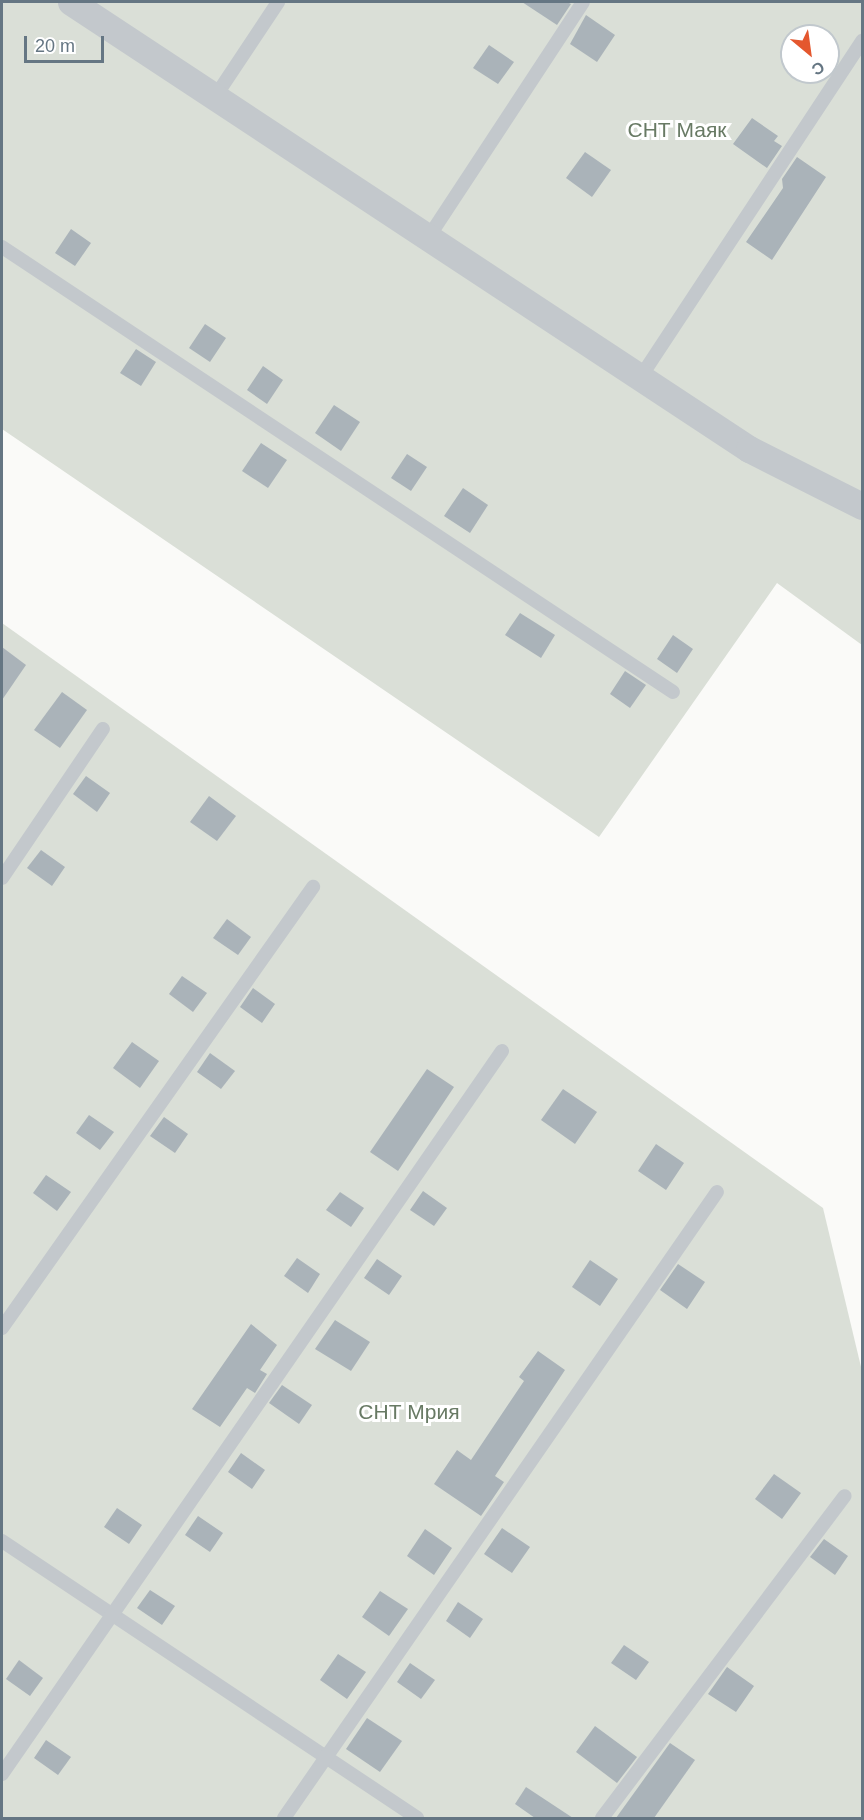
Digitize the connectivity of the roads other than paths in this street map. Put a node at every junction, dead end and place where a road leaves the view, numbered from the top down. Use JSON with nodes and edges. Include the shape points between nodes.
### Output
{"nodes":[{"id":1,"x":72,"y":2,"type":"edge"},
{"id":2,"x":278,"y":2,"type":"edge"},
{"id":3,"x":583,"y":2,"type":"edge"},
{"id":4,"x":862,"y":41,"type":"edge"},
{"id":5,"x":215,"y":97,"type":"junction"},
{"id":6,"x":428,"y":238,"type":"junction"},
{"id":7,"x":2,"y":247,"type":"edge"},
{"id":8,"x":640,"y":378,"type":"junction"},
{"id":9,"x":862,"y":505,"type":"edge"},
{"id":10,"x":673,"y":692,"type":"dead end"},
{"id":11,"x":103,"y":729,"type":"dead end"},
{"id":12,"x":2,"y":878,"type":"edge"},
{"id":13,"x":313,"y":887,"type":"dead end"},
{"id":14,"x":502,"y":1051,"type":"dead end"},
{"id":15,"x":717,"y":1192,"type":"dead end"},
{"id":16,"x":2,"y":1328,"type":"edge"},
{"id":17,"x":845,"y":1496,"type":"dead end"},
{"id":18,"x":2,"y":1541,"type":"edge"},
{"id":19,"x":111,"y":1615,"type":"junction"},
{"id":20,"x":325,"y":1759,"type":"junction"},
{"id":21,"x":2,"y":1774,"type":"edge"},
{"id":22,"x":284,"y":1818,"type":"edge"},
{"id":23,"x":417,"y":1818,"type":"edge"},
{"id":24,"x":602,"y":1818,"type":"edge"}],
"edges":[{"from":1,"to":5,"type":"street"},
{"from":2,"to":5,"type":"lane"},
{"from":3,"to":6,"type":"lane"},
{"from":4,"to":8,"type":"lane"},
{"from":5,"to":6,"type":"street"},
{"from":6,"to":8,"type":"street"},
{"from":7,"to":10,"type":"lane"},
{"from":8,"to":9,"type":"street","via":[[749,449]]},
{"from":11,"to":12,"type":"lane"},
{"from":13,"to":16,"type":"lane"},
{"from":14,"to":19,"type":"lane"},
{"from":15,"to":20,"type":"lane"},
{"from":17,"to":24,"type":"lane"},
{"from":18,"to":19,"type":"lane"},
{"from":19,"to":20,"type":"lane"},
{"from":19,"to":21,"type":"lane"},
{"from":20,"to":22,"type":"lane"},
{"from":20,"to":23,"type":"lane"}]}
